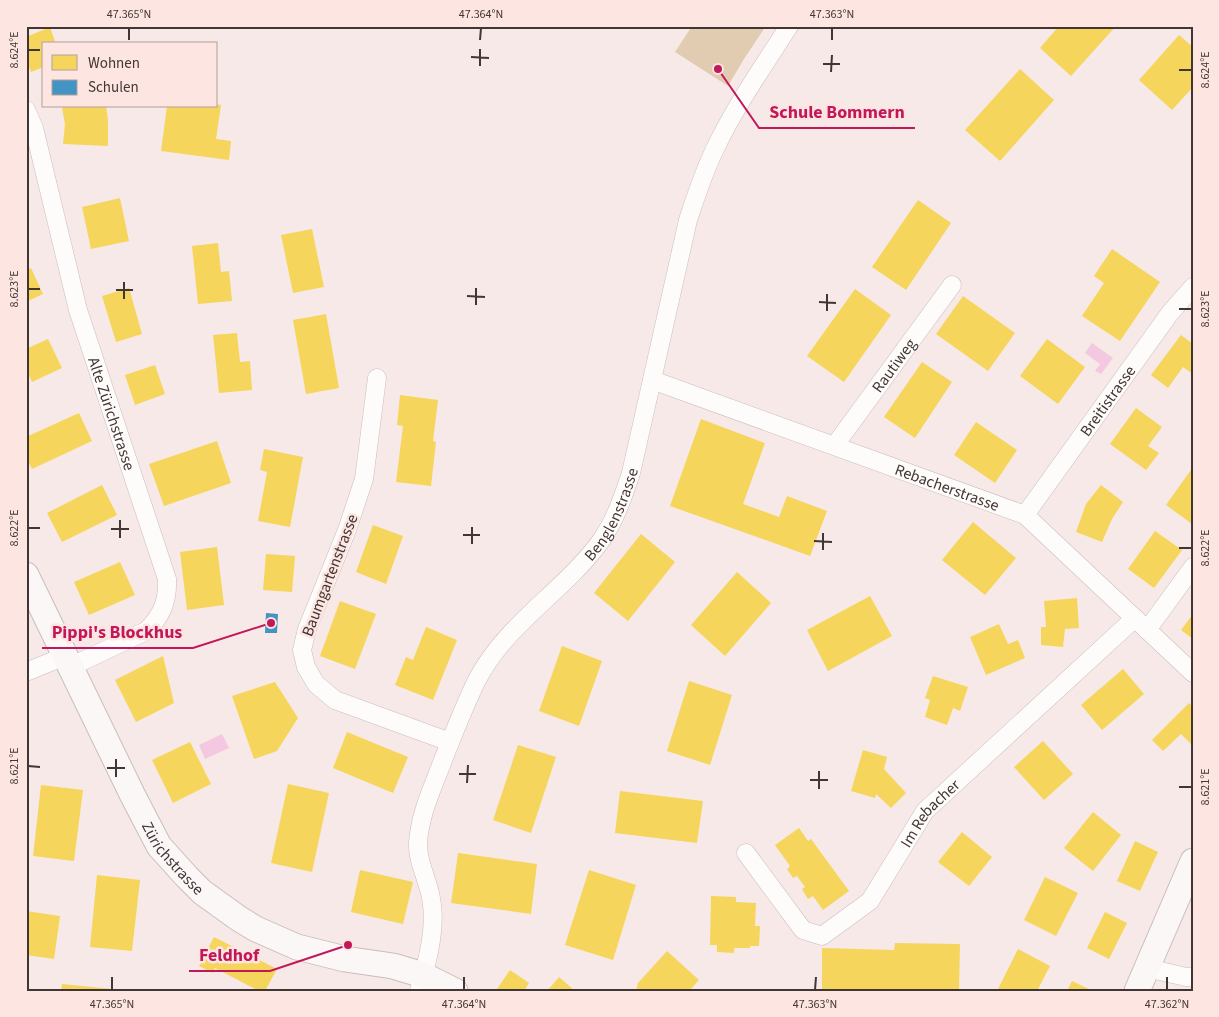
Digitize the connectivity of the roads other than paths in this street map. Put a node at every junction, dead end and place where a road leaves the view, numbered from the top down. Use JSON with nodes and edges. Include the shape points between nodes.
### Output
{"nodes":[{"id":1,"x":789,"y":26,"type":"edge"},
{"id":2,"x":26,"y":110,"type":"edge"},
{"id":3,"x":952,"y":285,"type":"dead end"},
{"id":4,"x":1193,"y":288,"type":"edge"},
{"id":5,"x":377,"y":378,"type":"dead end"},
{"id":6,"x":652,"y":380,"type":"junction"},
{"id":7,"x":835,"y":445,"type":"junction"},
{"id":8,"x":1026,"y":515,"type":"junction"},
{"id":9,"x":1193,"y":568,"type":"edge"},
{"id":10,"x":26,"y":575,"type":"edge"},
{"id":11,"x":1141,"y":624,"type":"junction"},
{"id":12,"x":67,"y":662,"type":"junction"},
{"id":13,"x":26,"y":672,"type":"edge"},
{"id":14,"x":1193,"y":673,"type":"edge"},
{"id":15,"x":450,"y":742,"type":"junction"},
{"id":16,"x":746,"y":853,"type":"dead end"},
{"id":17,"x":1193,"y":861,"type":"edge"},
{"id":18,"x":1147,"y":968,"type":"junction"},
{"id":19,"x":1193,"y":976,"type":"edge"},
{"id":20,"x":421,"y":983,"type":"edge"},
{"id":21,"x":455,"y":991,"type":"edge"},
{"id":22,"x":1137,"y":991,"type":"edge"}],
"edges":[{"from":1,"to":6,"type":"street","name":"Benglenstrasse","via":[[735,112],[700,182],[688,220]]},
{"from":2,"to":12,"type":"street","name":"Alte Zürichstrasse","via":[[34,128],[78,310],[168,579],[163,608],[146,631]]},
{"from":3,"to":7,"type":"street","name":"Rautiweg"},
{"from":4,"to":8,"type":"street","name":"Breitistrasse","via":[[1170,313]]},
{"from":5,"to":15,"type":"street","name":"Baumgartenstrasse","via":[[364,479],[302,650],[306,667],[316,684],[335,700]]},
{"from":6,"to":7,"type":"street","name":"Rebacherstrasse"},
{"from":6,"to":15,"type":"street","name":"Benglenstrasse","via":[[631,473],[619,509],[594,548],[496,649],[478,677]]},
{"from":7,"to":8,"type":"street","name":"Rebacherstrasse"},
{"from":8,"to":11,"type":"street","name":"Rebacherstrasse"},
{"from":9,"to":11,"type":"street"},
{"from":10,"to":12,"type":"street","name":"Zürichstrasse"},
{"from":11,"to":14,"type":"street","name":"Rebacherstrasse"},
{"from":11,"to":16,"type":"street","name":"Im Rebacher","via":[[925,812],[870,901],[822,936],[803,930]]},
{"from":12,"to":13,"type":"street","name":"Alte Zürichstrasse"},
{"from":12,"to":20,"type":"street","name":"Zürichstrasse","via":[[159,846],[202,892],[238,918],[297,947],[393,966]]},
{"from":15,"to":20,"type":"street","name":"Benglenstrasse","via":[[421,817],[418,845],[431,898],[433,924]]},
{"from":17,"to":18,"type":"street"},
{"from":18,"to":19,"type":"street","via":[[1178,976]]},
{"from":18,"to":22,"type":"street"},
{"from":20,"to":21,"type":"street","name":"Zürichstrasse"}]}
